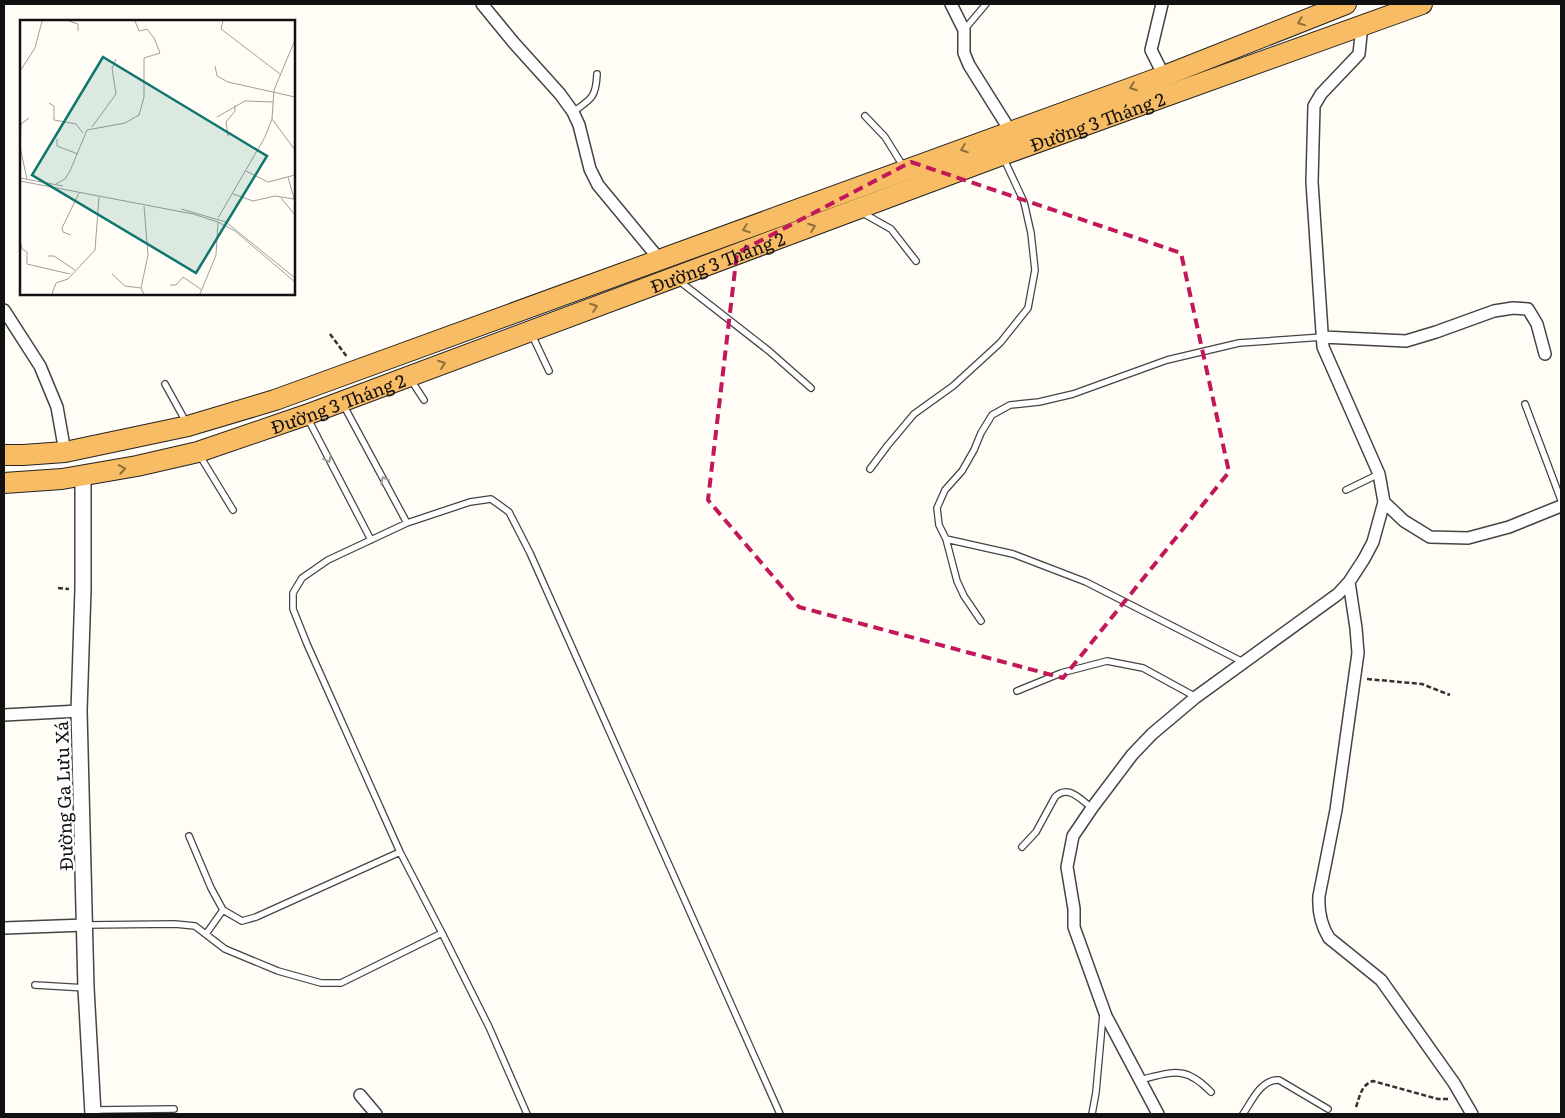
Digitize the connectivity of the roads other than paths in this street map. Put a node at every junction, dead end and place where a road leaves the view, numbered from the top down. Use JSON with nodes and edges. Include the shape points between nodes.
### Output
{"nodes":[{"id":1,"x":482,"y":4,"type":"edge"},
{"id":2,"x":951,"y":4,"type":"edge"},
{"id":3,"x":986,"y":4,"type":"edge"},
{"id":4,"x":1162,"y":4,"type":"edge"},
{"id":5,"x":1346,"y":4,"type":"edge"},
{"id":6,"x":1359,"y":4,"type":"edge"},
{"id":7,"x":1422,"y":4,"type":"edge"},
{"id":8,"x":1362,"y":25,"type":"junction"},
{"id":9,"x":964,"y":30,"type":"junction"},
{"id":10,"x":597,"y":74,"type":"dead end"},
{"id":11,"x":1164,"y":76,"type":"junction"},
{"id":12,"x":573,"y":112,"type":"junction"},
{"id":13,"x":864,"y":116,"type":"dead end"},
{"id":14,"x":1006,"y":134,"type":"junction"},
{"id":15,"x":1002,"y":155,"type":"junction"},
{"id":16,"x":906,"y":170,"type":"junction"},
{"id":17,"x":857,"y":210,"type":"junction"},
{"id":18,"x":660,"y":260,"type":"junction"},
{"id":19,"x":916,"y":261,"type":"dead end"},
{"id":20,"x":674,"y":278,"type":"junction"},
{"id":21,"x":4,"y":310,"type":"edge"},
{"id":22,"x":530,"y":331,"type":"junction"},
{"id":23,"x":1322,"y":338,"type":"junction"},
{"id":24,"x":1545,"y":354,"type":"dead end"},
{"id":25,"x":549,"y":371,"type":"dead end"},
{"id":26,"x":408,"y":376,"type":"junction"},
{"id":27,"x":165,"y":384,"type":"dead end"},
{"id":28,"x":811,"y":388,"type":"dead end"},
{"id":29,"x":424,"y":400,"type":"dead end"},
{"id":30,"x":342,"y":402,"type":"junction"},
{"id":31,"x":1525,"y":404,"type":"dead end"},
{"id":32,"x":306,"y":416,"type":"junction"},
{"id":33,"x":188,"y":426,"type":"junction"},
{"id":34,"x":66,"y":452,"type":"junction"},
{"id":35,"x":198,"y":452,"type":"junction"},
{"id":36,"x":4,"y":455,"type":"edge"},
{"id":37,"x":870,"y":469,"type":"dead end"},
{"id":38,"x":1379,"y":474,"type":"junction"},
{"id":39,"x":83,"y":476,"type":"junction"},
{"id":40,"x":62,"y":479,"type":"junction"},
{"id":41,"x":4,"y":483,"type":"edge"},
{"id":42,"x":1346,"y":490,"type":"dead end"},
{"id":43,"x":1561,"y":500,"type":"edge"},
{"id":44,"x":1384,"y":502,"type":"junction"},
{"id":45,"x":1561,"y":506,"type":"edge"},
{"id":46,"x":233,"y":510,"type":"dead end"},
{"id":47,"x":406,"y":523,"type":"junction"},
{"id":48,"x":946,"y":539,"type":"junction"},
{"id":49,"x":371,"y":540,"type":"junction"},
{"id":50,"x":1349,"y":582,"type":"junction"},
{"id":51,"x":981,"y":621,"type":"dead end"},
{"id":52,"x":1243,"y":662,"type":"junction"},
{"id":53,"x":1017,"y":691,"type":"dead end"},
{"id":54,"x":1196,"y":697,"type":"junction"},
{"id":55,"x":79,"y":711,"type":"junction"},
{"id":56,"x":4,"y":715,"type":"edge"},
{"id":57,"x":1092,"y":808,"type":"junction"},
{"id":58,"x":189,"y":836,"type":"dead end"},
{"id":59,"x":1022,"y":847,"type":"dead end"},
{"id":60,"x":400,"y":852,"type":"junction"},
{"id":61,"x":222,"y":910,"type":"junction"},
{"id":62,"x":86,"y":925,"type":"junction"},
{"id":63,"x":4,"y":928,"type":"edge"},
{"id":64,"x":442,"y":933,"type":"junction"},
{"id":65,"x":206,"y":934,"type":"junction"},
{"id":66,"x":35,"y":985,"type":"dead end"},
{"id":67,"x":86,"y":988,"type":"junction"},
{"id":68,"x":1103,"y":1009,"type":"junction"},
{"id":69,"x":1139,"y":1080,"type":"junction"},
{"id":70,"x":1211,"y":1092,"type":"dead end"},
{"id":71,"x":360,"y":1095,"type":"dead end"},
{"id":72,"x":1328,"y":1109,"type":"dead end"},
{"id":73,"x":174,"y":1110,"type":"dead end"},
{"id":74,"x":93,"y":1112,"type":"edge"},
{"id":75,"x":376,"y":1114,"type":"edge"},
{"id":76,"x":527,"y":1114,"type":"edge"},
{"id":77,"x":780,"y":1114,"type":"edge"},
{"id":78,"x":1092,"y":1114,"type":"edge"},
{"id":79,"x":1158,"y":1114,"type":"edge"},
{"id":80,"x":1243,"y":1114,"type":"edge"},
{"id":81,"x":1472,"y":1114,"type":"edge"}],
"edges":[{"from":1,"to":12,"type":"street"},
{"from":2,"to":9,"type":"street"},
{"from":3,"to":9,"type":"lane"},
{"from":4,"to":11,"type":"street","via":[[1151,50]]},
{"from":5,"to":11,"type":"highway","name":"Đường 3 Tháng 2","one_way":true},
{"from":6,"to":8,"type":"highway"},
{"from":7,"to":8,"type":"highway","name":"Đường 3 Tháng 2"},
{"from":8,"to":15,"type":"highway","name":"Đường 3 Tháng 2"},
{"from":8,"to":23,"type":"street","via":[[1359,54],[1321,94],[1314,106],[1312,182]]},
{"from":9,"to":14,"type":"street","via":[[964,53]]},
{"from":10,"to":12,"type":"lane","via":[[592,98]]},
{"from":11,"to":14,"type":"highway","name":"Đường 3 Tháng 2","one_way":true},
{"from":12,"to":18,"type":"street","via":[[598,185]]},
{"from":13,"to":16,"type":"lane","via":[[885,137]]},
{"from":14,"to":15,"type":"lane"},
{"from":14,"to":16,"type":"highway","name":"Đường 3 Tháng 2","one_way":true},
{"from":15,"to":17,"type":"highway","name":"Đường 3 Tháng 2"},
{"from":15,"to":37,"type":"lane","via":[[1024,202],[1031,233],[1035,270],[1028,308],[1000,343],[953,386],[914,414]]},
{"from":16,"to":18,"type":"highway","name":"Đường 3 Tháng 2","one_way":true},
{"from":17,"to":19,"type":"lane","via":[[891,229]]},
{"from":20,"to":17,"type":"highway","name":"Đường 3 Tháng 2","one_way":true},
{"from":18,"to":33,"type":"highway","name":"Đường 3 Tháng 2","via":[[275,400]]},
{"from":22,"to":20,"type":"highway","name":"Đường 3 Tháng 2","one_way":true},
{"from":20,"to":28,"type":"lane"},
{"from":21,"to":34,"type":"street","via":[[40,366],[58,407]]},
{"from":22,"to":25,"type":"lane"},
{"from":26,"to":22,"type":"highway","name":"Đường 3 Tháng 2","one_way":true},
{"from":23,"to":24,"type":"street","via":[[1406,341],[1494,310],[1528,309],[1538,324]]},
{"from":23,"to":38,"type":"street"},
{"from":23,"to":48,"type":"lane","via":[[1239,343],[1167,360],[1073,394],[1010,405],[992,415],[962,471],[945,490],[937,508],[939,525]]},
{"from":26,"to":29,"type":"lane"},
{"from":26,"to":30,"type":"highway","name":"Đường 3 Tháng 2"},
{"from":27,"to":33,"type":"lane"},
{"from":30,"to":32,"type":"highway","name":"Đường 3 Tháng 2"},
{"from":47,"to":30,"type":"lane","one_way":true},
{"from":31,"to":43,"type":"lane"},
{"from":32,"to":35,"type":"highway","name":"Đường 3 Tháng 2"},
{"from":32,"to":49,"type":"lane","one_way":true},
{"from":33,"to":34,"type":"highway","name":"Đường 3 Tháng 2"},
{"from":34,"to":36,"type":"highway","name":"Đường 3 Tháng 2"},
{"from":34,"to":40,"type":"highway"},
{"from":39,"to":35,"type":"highway","name":"Đường 3 Tháng 2","one_way":true},
{"from":35,"to":46,"type":"lane"},
{"from":38,"to":42,"type":"lane"},
{"from":38,"to":44,"type":"street"},
{"from":39,"to":40,"type":"highway","name":"Đường 3 Tháng 2"},
{"from":39,"to":55,"type":"street","name":"Đường Ga Lưu Xá"},
{"from":40,"to":41,"type":"highway","name":"Đường 3 Tháng 2"},
{"from":44,"to":45,"type":"street","via":[[1404,521],[1430,537],[1468,538],[1509,527]]},
{"from":44,"to":50,"type":"street","via":[[1373,542]]},
{"from":47,"to":49,"type":"lane"},
{"from":47,"to":77,"type":"lane","via":[[470,502],[491,499],[509,512]]},
{"from":48,"to":51,"type":"lane","via":[[957,581]]},
{"from":48,"to":52,"type":"lane","via":[[1013,554],[1086,582]]},
{"from":49,"to":60,"type":"lane","via":[[328,560],[302,578],[293,593],[293,609]]},
{"from":50,"to":52,"type":"street","via":[[1338,594]]},
{"from":50,"to":81,"type":"street","via":[[1358,653],[1336,810],[1319,896],[1321,918],[1329,938],[1381,980]]},
{"from":52,"to":54,"type":"street"},
{"from":53,"to":54,"type":"lane","via":[[1061,673],[1107,661],[1143,668]]},
{"from":54,"to":57,"type":"street","via":[[1158,728],[1132,755]]},
{"from":55,"to":56,"type":"street"},
{"from":55,"to":62,"type":"street","name":"Đường Ga Lưu Xá"},
{"from":57,"to":59,"type":"lane","via":[[1071,792],[1059,793],[1036,832]]},
{"from":57,"to":68,"type":"street","via":[[1073,836],[1067,867],[1074,927]]},
{"from":58,"to":61,"type":"lane"},
{"from":60,"to":61,"type":"lane","via":[[256,917],[242,921]]},
{"from":60,"to":64,"type":"lane"},
{"from":61,"to":65,"type":"lane"},
{"from":62,"to":63,"type":"street"},
{"from":62,"to":65,"type":"lane","via":[[175,924],[194,926]]},
{"from":62,"to":67,"type":"street","name":"Đường Ga Lưu Xá"},
{"from":64,"to":65,"type":"lane","via":[[341,983],[321,983],[278,971],[225,949]]},
{"from":64,"to":76,"type":"lane","via":[[489,1026]]},
{"from":66,"to":67,"type":"lane"},
{"from":67,"to":74,"type":"street","name":"Đường Ga Lưu Xá"},
{"from":68,"to":69,"type":"street"},
{"from":68,"to":78,"type":"lane"},
{"from":69,"to":70,"type":"lane","via":[[1183,1073],[1199,1079]]},
{"from":69,"to":79,"type":"street"},
{"from":71,"to":75,"type":"street"},
{"from":72,"to":80,"type":"lane","via":[[1279,1080],[1272,1080],[1263,1085]]},
{"from":73,"to":74,"type":"lane"}]}
